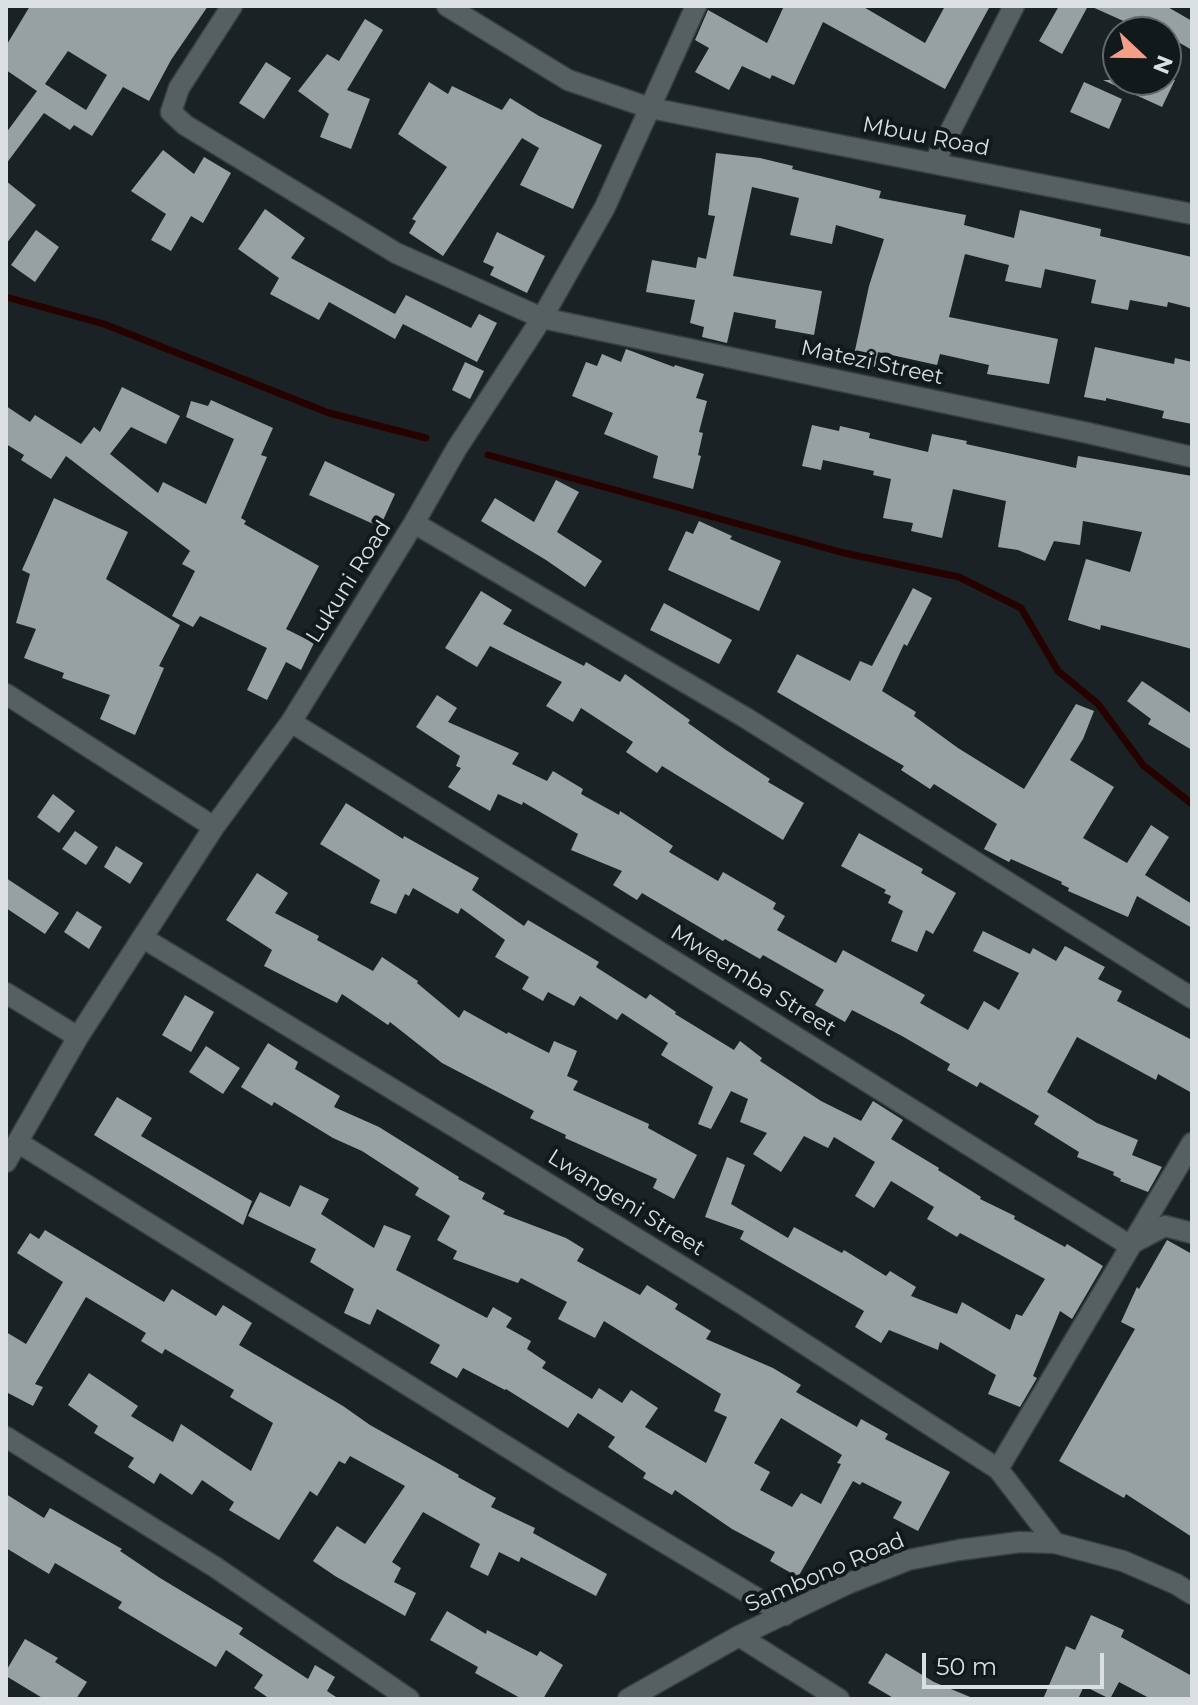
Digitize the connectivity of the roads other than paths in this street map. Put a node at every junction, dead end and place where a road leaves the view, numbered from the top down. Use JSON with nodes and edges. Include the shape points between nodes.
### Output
{"nodes":[{"id":1,"x":232,"y":6,"type":"edge"},
{"id":2,"x":447,"y":6,"type":"edge"},
{"id":3,"x":696,"y":6,"type":"edge"},
{"id":4,"x":1014,"y":6,"type":"edge"},
{"id":5,"x":650,"y":108,"type":"junction"},
{"id":6,"x":934,"y":163,"type":"junction"},
{"id":7,"x":1192,"y":214,"type":"edge"},
{"id":8,"x":542,"y":318,"type":"junction"},
{"id":9,"x":1192,"y":457,"type":"edge"},
{"id":10,"x":414,"y":523,"type":"junction"},
{"id":11,"x":6,"y":694,"type":"edge"},
{"id":12,"x":291,"y":722,"type":"junction"},
{"id":13,"x":214,"y":827,"type":"junction"},
{"id":14,"x":143,"y":938,"type":"junction"},
{"id":15,"x":6,"y":993,"type":"edge"},
{"id":16,"x":1192,"y":998,"type":"edge"},
{"id":17,"x":78,"y":1037,"type":"junction"},
{"id":18,"x":19,"y":1143,"type":"junction"},
{"id":19,"x":1192,"y":1143,"type":"edge"},
{"id":20,"x":6,"y":1162,"type":"edge"},
{"id":21,"x":1192,"y":1233,"type":"edge"},
{"id":22,"x":1129,"y":1245,"type":"junction"},
{"id":23,"x":6,"y":1437,"type":"edge"},
{"id":24,"x":998,"y":1469,"type":"junction"},
{"id":25,"x":1055,"y":1543,"type":"junction"},
{"id":26,"x":1192,"y":1594,"type":"edge"},
{"id":27,"x":785,"y":1615,"type":"junction"},
{"id":28,"x":739,"y":1636,"type":"junction"},
{"id":29,"x":409,"y":1699,"type":"edge"},
{"id":30,"x":628,"y":1699,"type":"edge"},
{"id":31,"x":839,"y":1699,"type":"edge"}],
"edges":[{"from":1,"to":8,"type":"street","name":"Matezi Street","via":[[179,88],[171,112],[396,253]]},
{"from":2,"to":5,"type":"street","name":"Mbuu Road","via":[[568,80]]},
{"from":3,"to":5,"type":"street","name":"Lukuni Road"},
{"from":4,"to":6,"type":"street"},
{"from":5,"to":6,"type":"street","name":"Mbuu Road"},
{"from":5,"to":8,"type":"street","name":"Lukuni Road","via":[[605,207]]},
{"from":6,"to":7,"type":"street","name":"Mbuu Road"},
{"from":8,"to":9,"type":"street","name":"Matezi Street"},
{"from":8,"to":10,"type":"street","name":"Lukuni Road"},
{"from":10,"to":12,"type":"street","name":"Lukuni Road"},
{"from":10,"to":16,"type":"street","via":[[746,718]]},
{"from":11,"to":13,"type":"street"},
{"from":12,"to":13,"type":"street","name":"Lukuni Road"},
{"from":12,"to":22,"type":"street","name":"Mweemba Street"},
{"from":13,"to":14,"type":"street","name":"Lukuni Road"},
{"from":14,"to":17,"type":"street","name":"Lukuni Road"},
{"from":14,"to":24,"type":"street","name":"Lwangeni Street","via":[[717,1288]]},
{"from":15,"to":17,"type":"street"},
{"from":17,"to":18,"type":"street","name":"Lukuni Road"},
{"from":18,"to":20,"type":"street","name":"Lukuni Road"},
{"from":18,"to":27,"type":"street"},
{"from":19,"to":22,"type":"street"},
{"from":21,"to":22,"type":"street","via":[[1165,1226]]},
{"from":22,"to":24,"type":"street"},
{"from":23,"to":29,"type":"street","via":[[215,1567]]},
{"from":24,"to":25,"type":"street","name":"Lwangeni Street"},
{"from":25,"to":26,"type":"street","name":"Sambono Road","via":[[1123,1561]]},
{"from":25,"to":27,"type":"street","name":"Sambono Road","via":[[1020,1542],[908,1560]]},
{"from":27,"to":28,"type":"street","name":"Sambono Road"},
{"from":28,"to":30,"type":"street","name":"Sambono Road"},
{"from":28,"to":31,"type":"street"}]}
